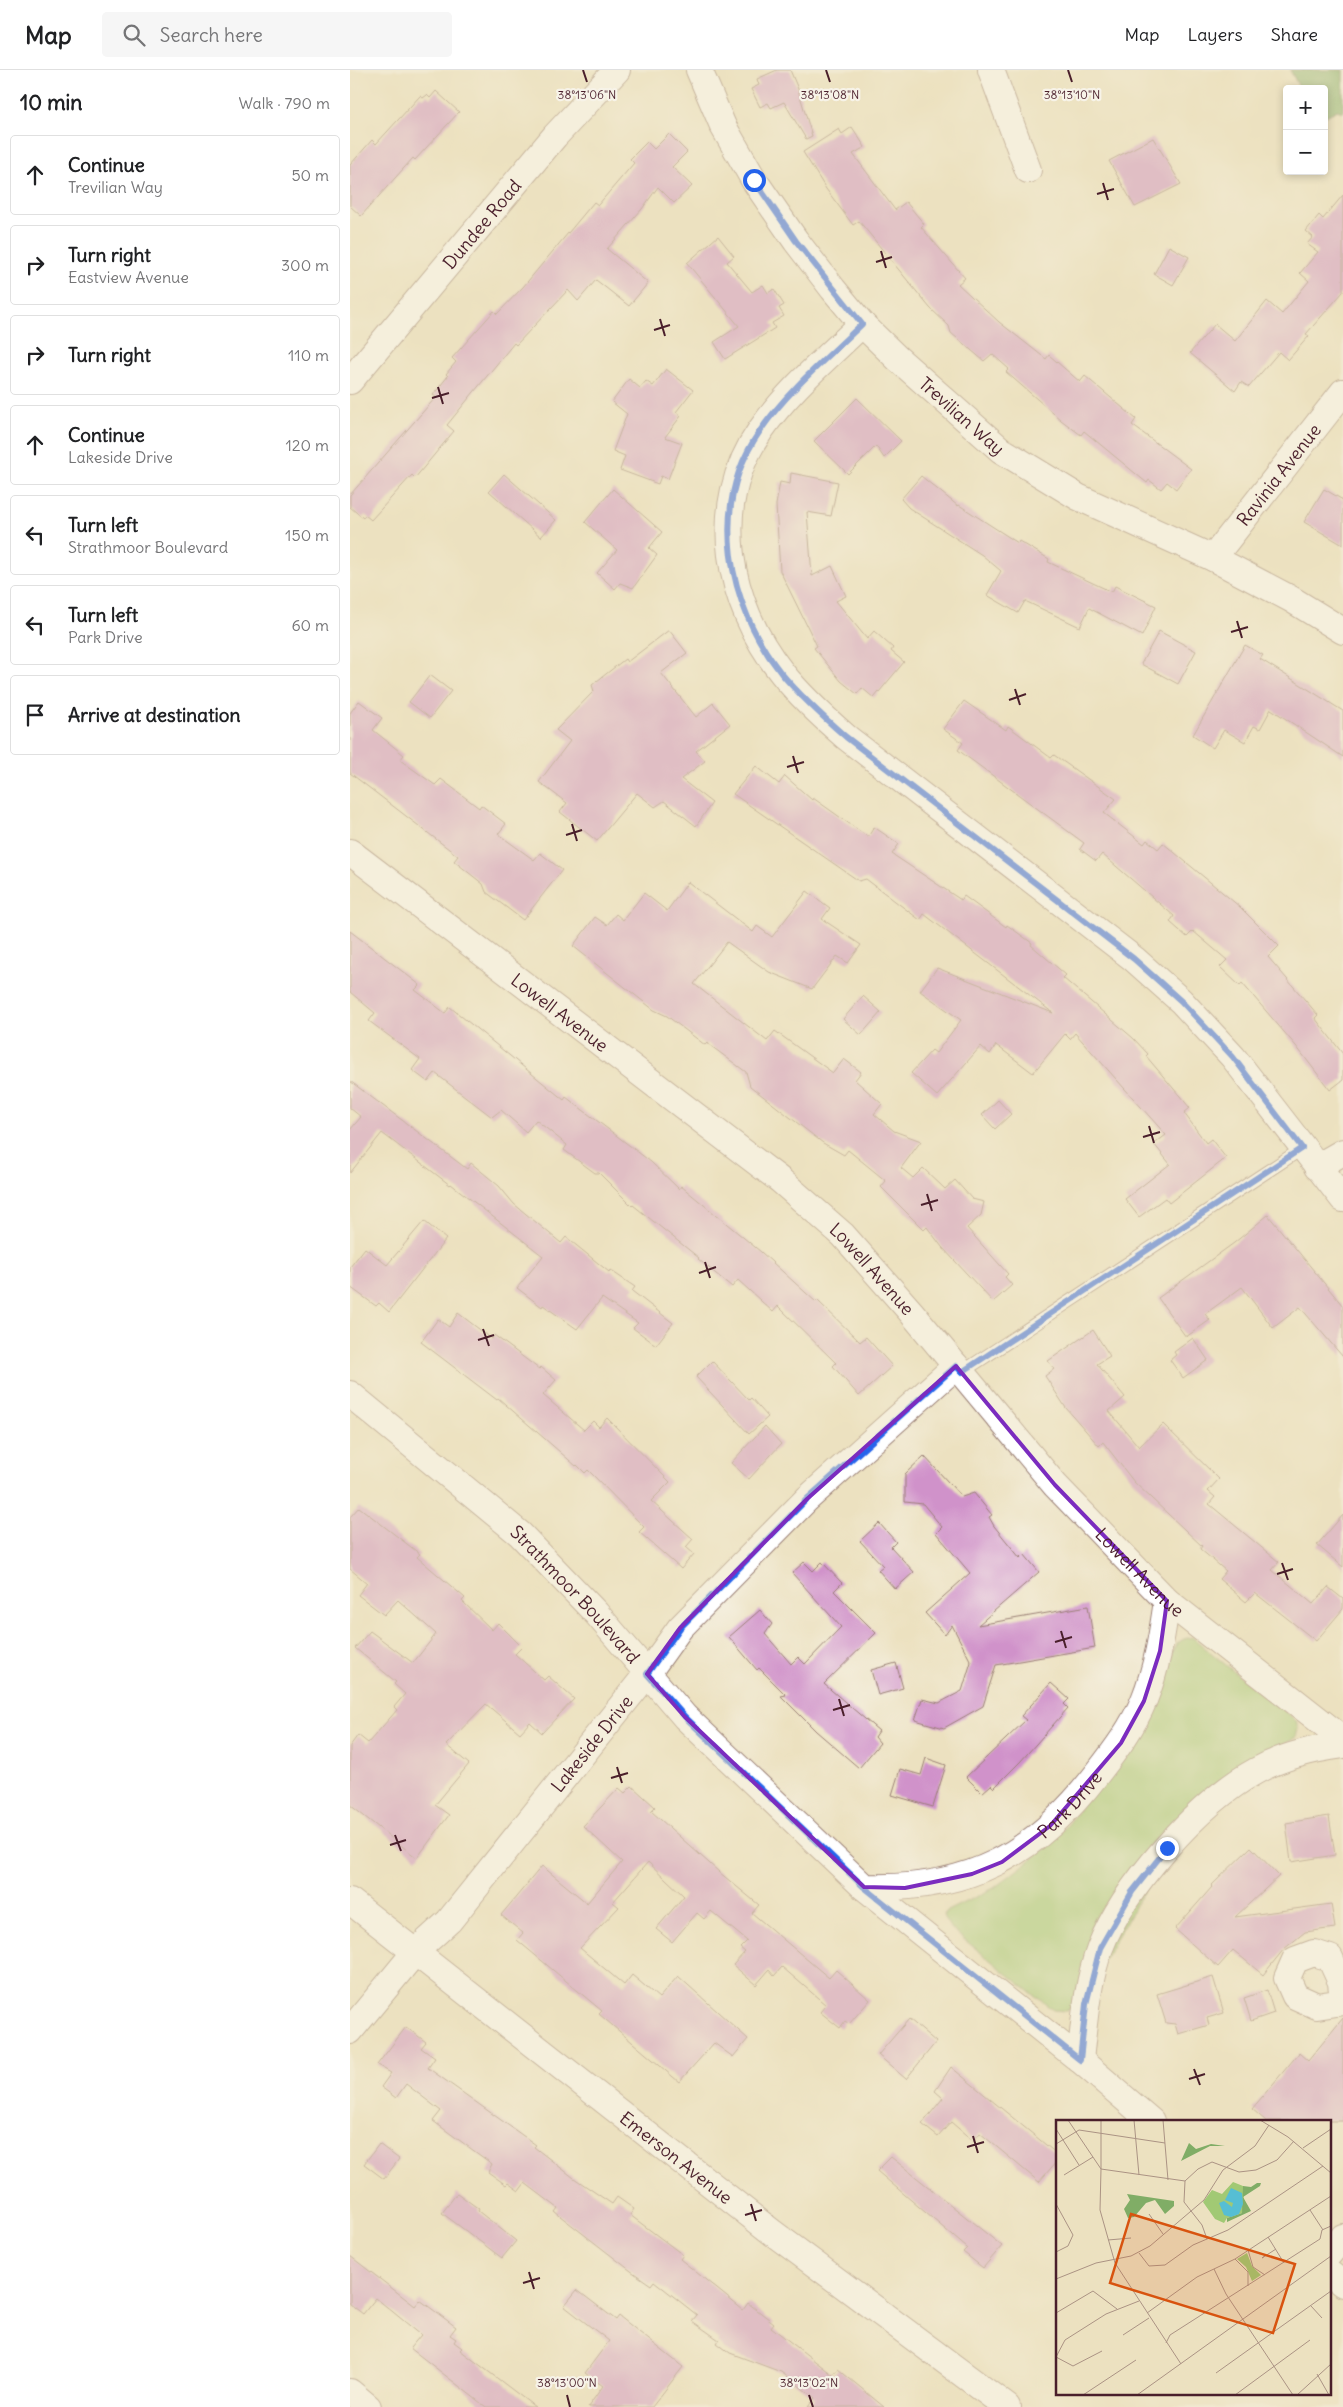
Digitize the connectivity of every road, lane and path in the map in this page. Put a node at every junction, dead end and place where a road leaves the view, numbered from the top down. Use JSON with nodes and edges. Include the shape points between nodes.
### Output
{"nodes":[{"id":1,"x":617,"y":70,"type":"edge"},
{"id":2,"x":699,"y":70,"type":"edge"},
{"id":3,"x":991,"y":70,"type":"edge"},
{"id":4,"x":1028,"y":170,"type":"dead end"},
{"id":5,"x":862,"y":324,"type":"junction"},
{"id":6,"x":350,"y":381,"type":"edge"},
{"id":7,"x":1343,"y":392,"type":"edge"},
{"id":8,"x":1213,"y":558,"type":"junction"},
{"id":9,"x":1343,"y":631,"type":"edge"},
{"id":10,"x":350,"y":852,"type":"edge"},
{"id":11,"x":1343,"y":1152,"type":"edge"},
{"id":12,"x":1310,"y":1157,"type":"junction"},
{"id":13,"x":1343,"y":1199,"type":"edge"},
{"id":14,"x":959,"y":1369,"type":"junction"},
{"id":15,"x":350,"y":1394,"type":"edge"},
{"id":16,"x":1167,"y":1601,"type":"junction"},
{"id":17,"x":647,"y":1674,"type":"junction"},
{"id":18,"x":1343,"y":1739,"type":"edge"},
{"id":19,"x":1343,"y":1745,"type":"edge"},
{"id":20,"x":864,"y":1887,"type":"junction"},
{"id":21,"x":350,"y":1901,"type":"edge"},
{"id":22,"x":416,"y":1951,"type":"junction"},
{"id":23,"x":350,"y":2031,"type":"edge"},
{"id":24,"x":1080,"y":2060,"type":"junction"},
{"id":25,"x":1150,"y":2120,"type":"edge"},
{"id":26,"x":1343,"y":2237,"type":"edge"},
{"id":27,"x":1331,"y":2252,"type":"edge"},
{"id":28,"x":1331,"y":2275,"type":"edge"},
{"id":29,"x":1343,"y":2284,"type":"edge"},
{"id":30,"x":350,"y":2392,"type":"edge"},
{"id":31,"x":368,"y":2407,"type":"edge"},
{"id":32,"x":1007,"y":2407,"type":"edge"}],
"edges":[{"from":1,"to":6,"type":"street","name":"Dundee Road","via":[[555,136]]},
{"from":2,"to":5,"type":"street","name":"Trevilian Way","via":[[723,126],[754,180],[796,241]]},
{"from":3,"to":4,"type":"street"},
{"from":5,"to":8,"type":"street","name":"Trevilian Way","via":[[1001,450],[1078,498]]},
{"from":5,"to":12,"type":"street","via":[[777,409],[748,451],[735,484],[730,514],[731,566],[741,602],[756,635],[781,672],[826,720],[1134,959],[1181,1001],[1233,1057]]},
{"from":7,"to":8,"type":"street","name":"Ravinia Avenue"},
{"from":8,"to":9,"type":"street","name":"Trevilian Way"},
{"from":10,"to":14,"type":"street","name":"Lowell Avenue","via":[[780,1180],[842,1235]]},
{"from":11,"to":12,"type":"street"},
{"from":12,"to":13,"type":"street"},
{"from":12,"to":14,"type":"lane"},
{"from":14,"to":16,"type":"street","name":"Lowell Avenue","via":[[1055,1485]]},
{"from":14,"to":17,"type":"street","name":"Lakeside Drive","via":[[807,1499],[680,1628]]},
{"from":15,"to":17,"type":"street","name":"Strathmoor Boulevard","via":[[520,1534],[596,1613]]},
{"from":16,"to":18,"type":"street","name":"Lowell Avenue"},
{"from":16,"to":20,"type":"street","name":"Park Drive","via":[[1160,1650],[1144,1702],[1121,1743],[1079,1797],[1050,1826],[1002,1862],[972,1874],[906,1888]]},
{"from":17,"to":20,"type":"street","name":"Strathmoor Boulevard","via":[[685,1717]]},
{"from":17,"to":22,"type":"street","name":"Lakeside Drive","via":[[449,1921]]},
{"from":19,"to":24,"type":"street","via":[[1305,1750],[1241,1780],[1191,1823],[1143,1876],[1100,1948],[1086,2004]]},
{"from":20,"to":24,"type":"street","name":"Strathmoor Boulevard"},
{"from":21,"to":22,"type":"street","name":"Emerson Avenue"},
{"from":22,"to":23,"type":"street","name":"Lakeside Drive"},
{"from":22,"to":32,"type":"street","name":"Emerson Avenue","via":[[773,2233]]},
{"from":24,"to":25,"type":"street","name":"Strathmoor Boulevard"},
{"from":26,"to":27,"type":"street"},
{"from":28,"to":29,"type":"street"},
{"from":30,"to":31,"type":"street"}]}
